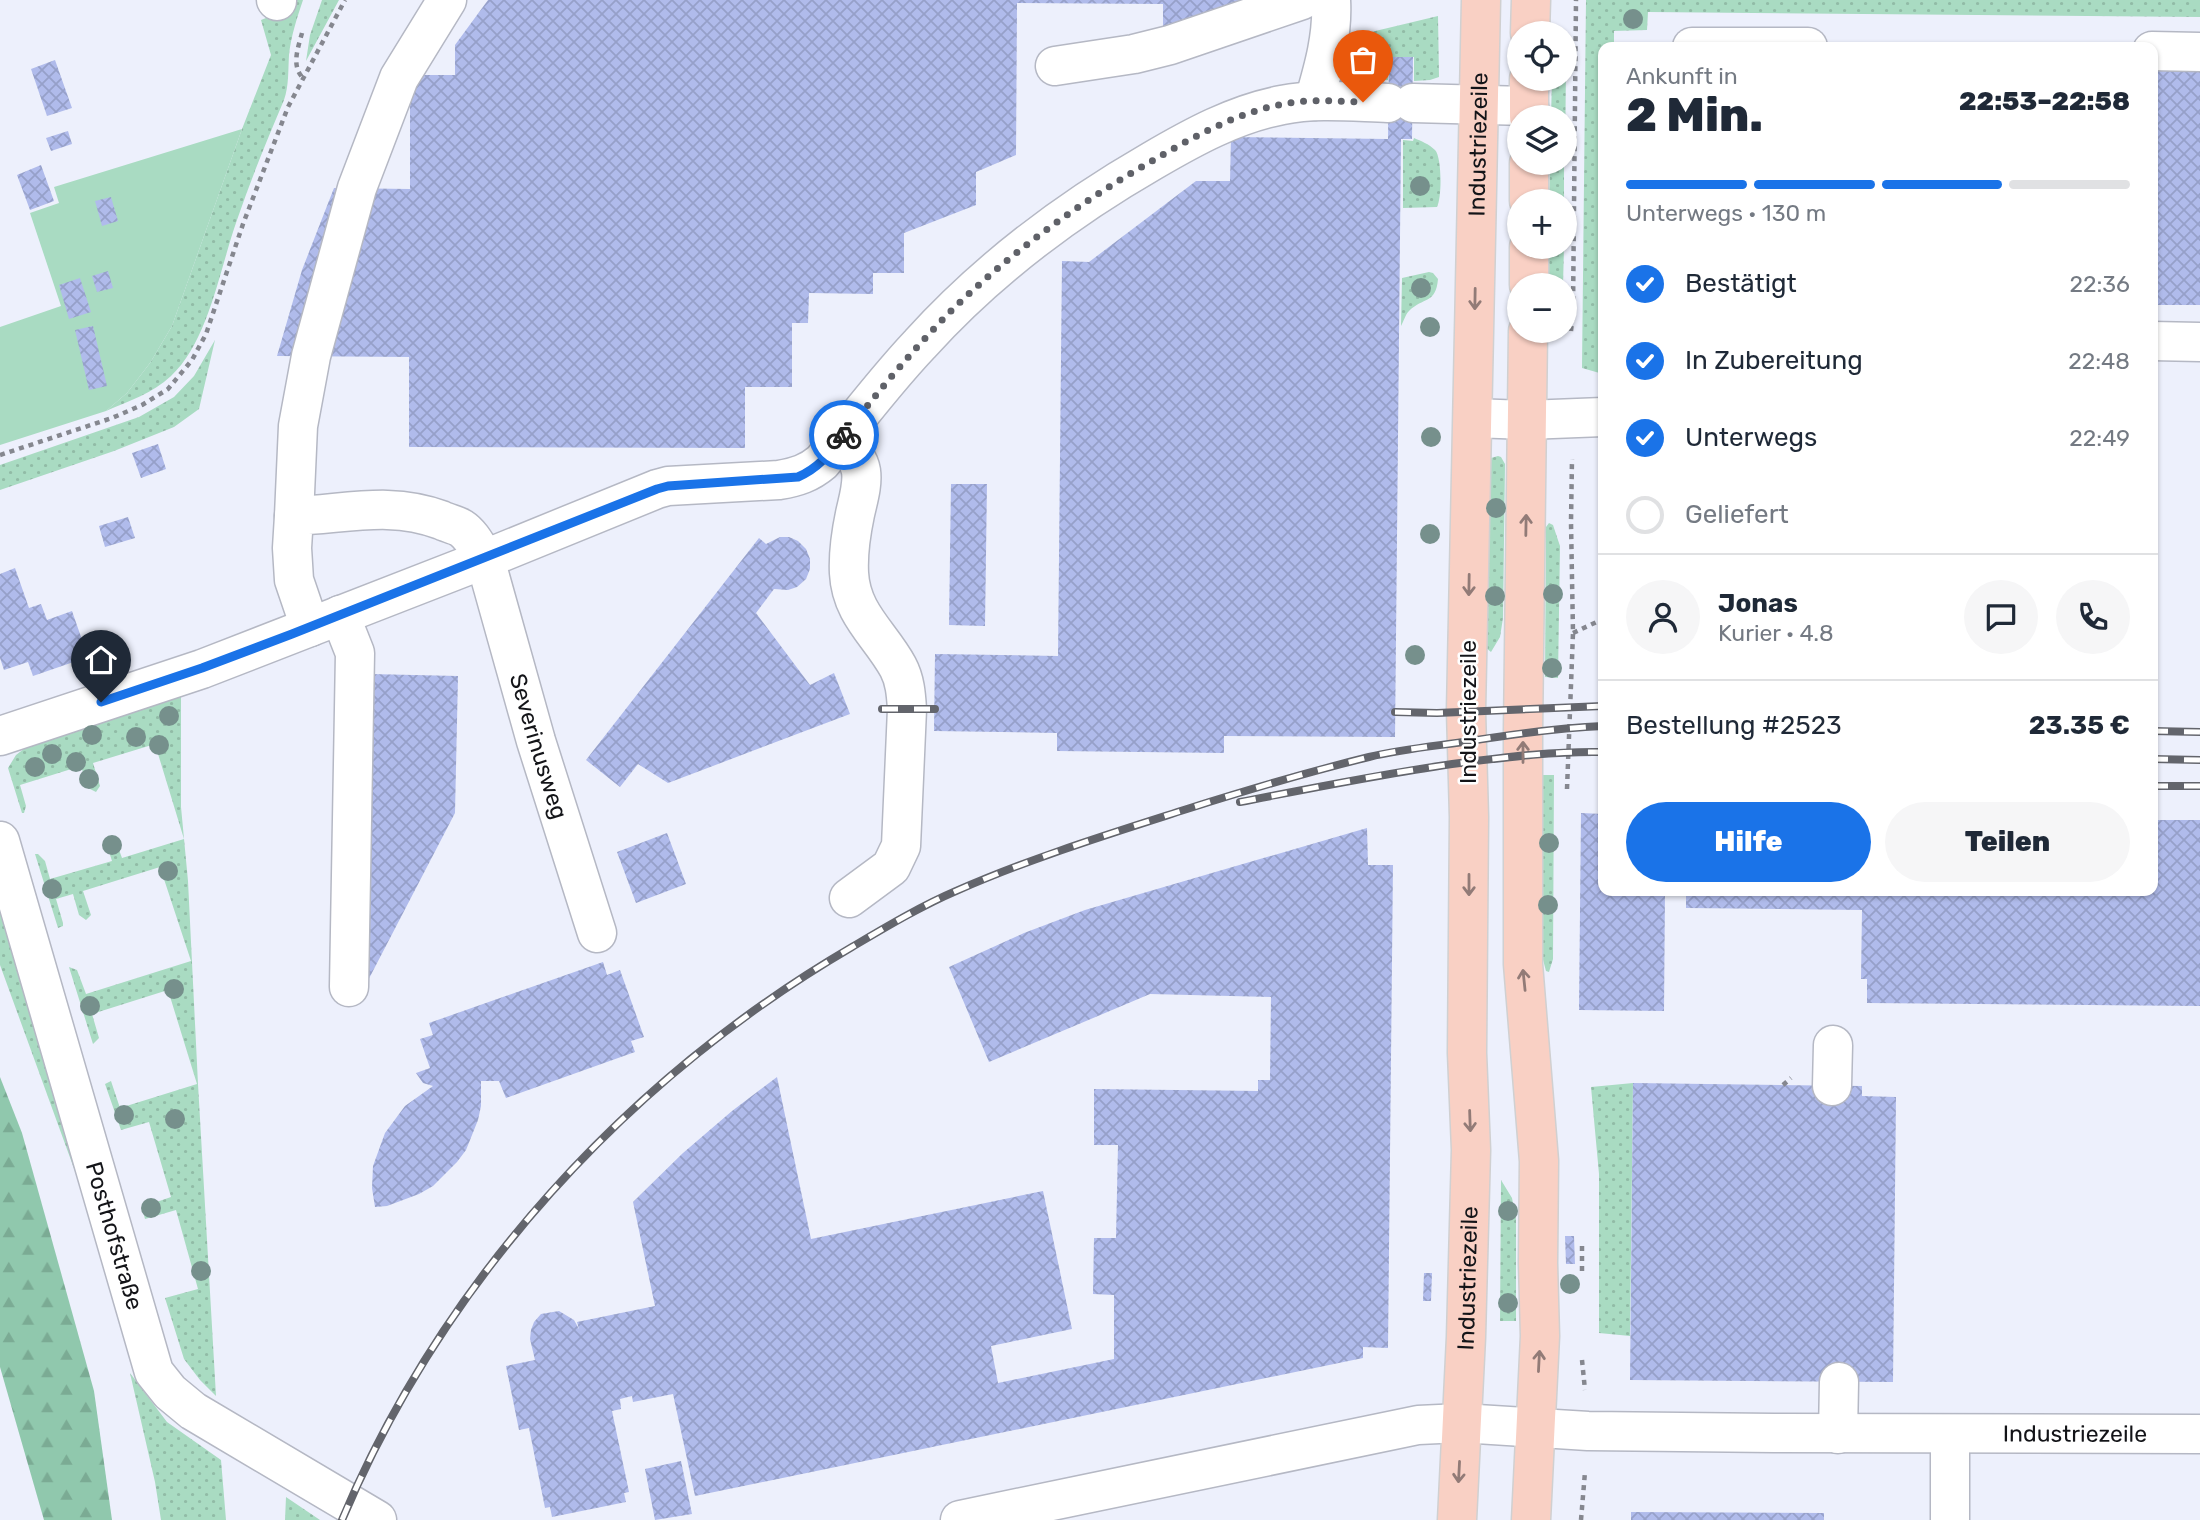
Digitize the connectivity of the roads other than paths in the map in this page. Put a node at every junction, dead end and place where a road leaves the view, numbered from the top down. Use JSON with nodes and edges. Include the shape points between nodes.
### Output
{"nodes":[{"id":1,"x":447,"y":0,"type":"edge"},
{"id":2,"x":1302,"y":0,"type":"edge"},
{"id":3,"x":1331,"y":0,"type":"edge"},
{"id":4,"x":1481,"y":0,"type":"edge"},
{"id":5,"x":1531,"y":0,"type":"edge"},
{"id":6,"x":1530,"y":21,"type":"edge"},
{"id":7,"x":2158,"y":51,"type":"edge"},
{"id":8,"x":2200,"y":52,"type":"edge"},
{"id":9,"x":1055,"y":66,"type":"dead end"},
{"id":10,"x":1314,"y":101,"type":"junction"},
{"id":11,"x":1529,"y":101,"type":"edge"},
{"id":12,"x":1479,"y":106,"type":"junction"},
{"id":13,"x":2158,"y":341,"type":"edge"},
{"id":14,"x":2200,"y":342,"type":"edge"},
{"id":15,"x":1528,"y":343,"type":"edge"},
{"id":16,"x":1473,"y":418,"type":"junction"},
{"id":17,"x":1588,"y":418,"type":"edge"},
{"id":18,"x":1528,"y":420,"type":"junction"},
{"id":19,"x":839,"y":442,"type":"junction"},
{"id":20,"x":294,"y":516,"type":"junction"},
{"id":21,"x":485,"y":559,"type":"junction"},
{"id":22,"x":325,"y":621,"type":"junction"},
{"id":23,"x":0,"y":736,"type":"edge"},
{"id":24,"x":0,"y":841,"type":"edge"},
{"id":25,"x":849,"y":898,"type":"dead end"},
{"id":26,"x":597,"y":933,"type":"dead end"},
{"id":27,"x":349,"y":988,"type":"dead end"},
{"id":28,"x":1833,"y":1045,"type":"dead end"},
{"id":29,"x":1832,"y":1086,"type":"dead end"},
{"id":30,"x":1839,"y":1382,"type":"dead end"},
{"id":31,"x":1461,"y":1423,"type":"junction"},
{"id":32,"x":1536,"y":1429,"type":"junction"},
{"id":33,"x":1838,"y":1434,"type":"junction"},
{"id":34,"x":1950,"y":1434,"type":"junction"},
{"id":35,"x":2200,"y":1434,"type":"edge"},
{"id":36,"x":377,"y":1520,"type":"edge"},
{"id":37,"x":960,"y":1520,"type":"edge"},
{"id":38,"x":1457,"y":1520,"type":"edge"},
{"id":39,"x":1531,"y":1520,"type":"edge"},
{"id":40,"x":1950,"y":1520,"type":"edge"}],
"edges":[{"from":1,"to":20,"type":"street","via":[[399,78],[357,188],[309,368],[298,426]]},
{"from":2,"to":9,"type":"street","via":[[1170,45]]},
{"from":3,"to":10,"type":"street","via":[[1332,26]]},
{"from":4,"to":12,"type":"main road","name":"Industriezeile"},
{"from":5,"to":6,"type":"main road"},
{"from":7,"to":8,"type":"street"},
{"from":10,"to":12,"type":"street"},
{"from":10,"to":19,"type":"street","via":[[1283,104],[1217,126],[1086,201],[951,312]]},
{"from":11,"to":12,"type":"street"},
{"from":12,"to":16,"type":"main road","name":"Industriezeile","one_way":true},
{"from":13,"to":14,"type":"street"},
{"from":15,"to":18,"type":"main road"},
{"from":16,"to":18,"type":"street"},
{"from":16,"to":31,"type":"main road","name":"Industriezeile","one_way":true,"via":[[1466,711],[1471,1150]]},
{"from":17,"to":18,"type":"street"},
{"from":32,"to":18,"type":"main road","one_way":true,"via":[[1539,1161],[1523,964]]},
{"from":19,"to":21,"type":"street","via":[[812,471],[798,477],[668,486]]},
{"from":19,"to":25,"type":"street","via":[[856,457],[861,470],[849,550],[852,592],[899,669],[908,709],[901,846],[891,867]]},
{"from":20,"to":21,"type":"street","via":[[370,508],[421,512],[461,528]]},
{"from":20,"to":22,"type":"street","via":[[294,580]]},
{"from":21,"to":22,"type":"street"},
{"from":21,"to":26,"type":"street","name":"Severinusweg"},
{"from":22,"to":23,"type":"street"},
{"from":22,"to":27,"type":"street","via":[[355,653]]},
{"from":24,"to":36,"type":"street","name":"Posthofstraße","via":[[155,1372],[193,1411]]},
{"from":28,"to":29,"type":"street"},
{"from":30,"to":33,"type":"street"},
{"from":31,"to":32,"type":"street","name":"Industriezeile"},
{"from":31,"to":37,"type":"street","name":"Industriezeile","via":[[1418,1425]]},
{"from":31,"to":38,"type":"main road","name":"Industriezeile","one_way":true},
{"from":32,"to":33,"type":"street","name":"Industriezeile"},
{"from":32,"to":39,"type":"main road"},
{"from":33,"to":34,"type":"street","name":"Industriezeile"},
{"from":34,"to":35,"type":"street","name":"Industriezeile"},
{"from":34,"to":40,"type":"street"}]}
